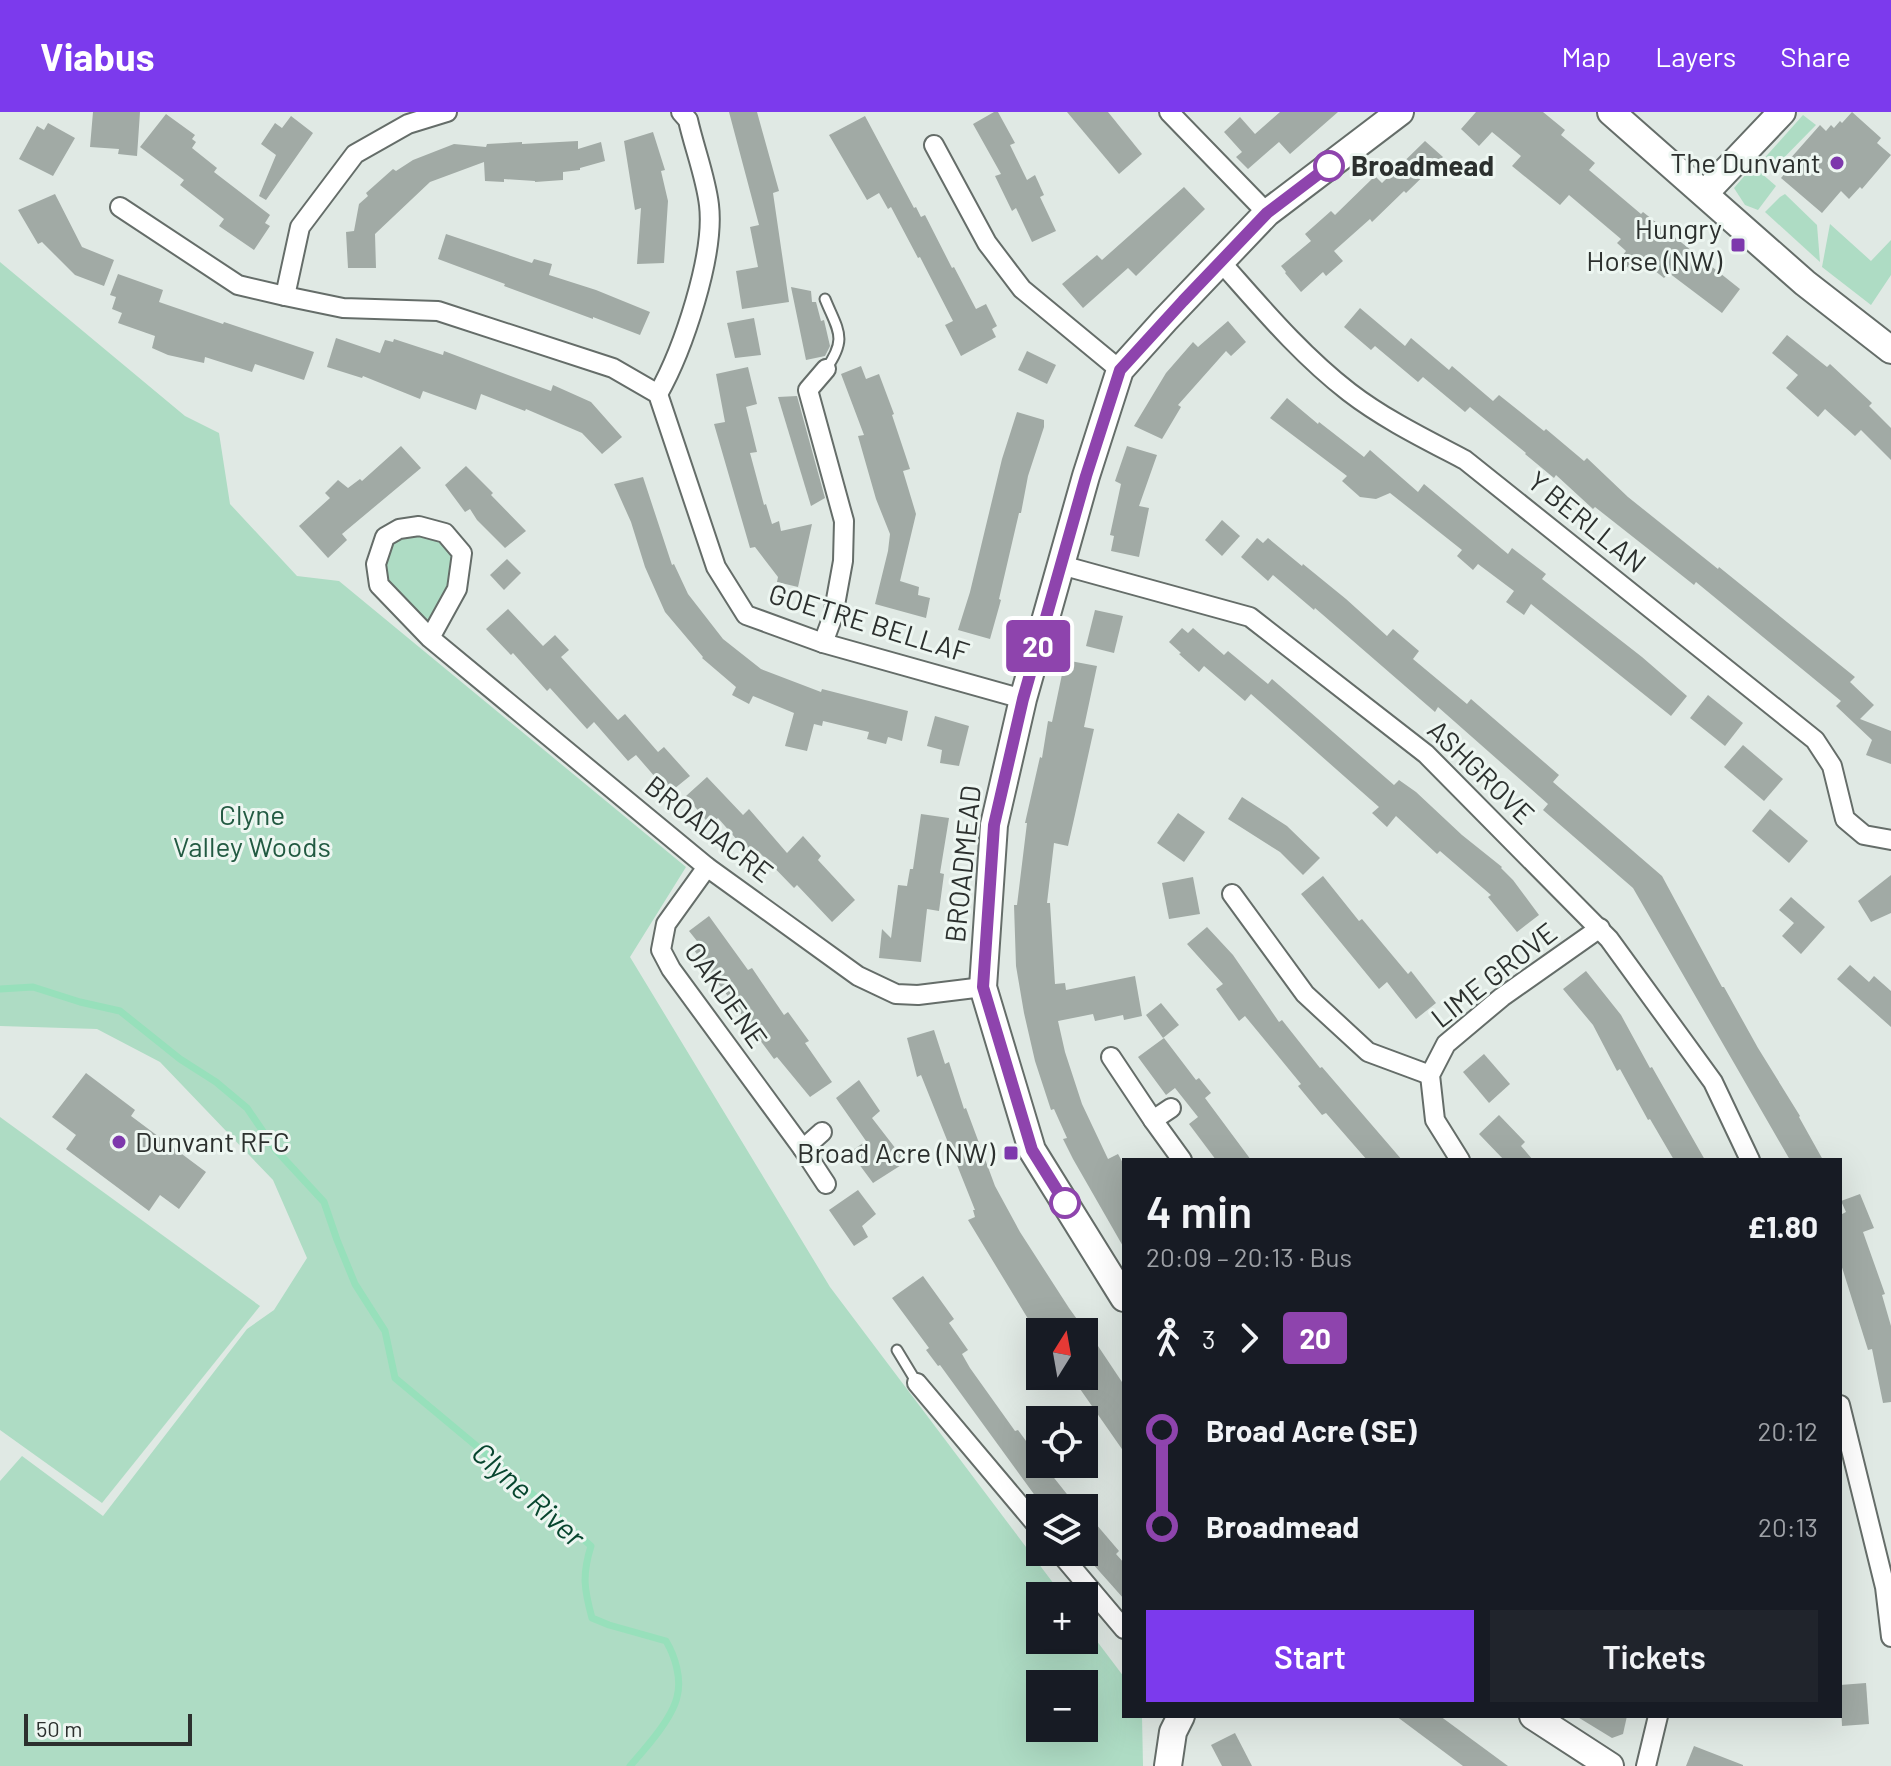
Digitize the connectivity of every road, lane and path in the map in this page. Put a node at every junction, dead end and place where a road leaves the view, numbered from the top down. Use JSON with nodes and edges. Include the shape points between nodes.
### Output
{"nodes":[{"id":1,"x":681,"y":112,"type":"edge"},
{"id":2,"x":1169,"y":112,"type":"edge"},
{"id":3,"x":1400,"y":112,"type":"edge"},
{"id":4,"x":1611,"y":112,"type":"edge"},
{"id":5,"x":1782,"y":112,"type":"edge"},
{"id":6,"x":444,"y":113,"type":"edge"},
{"id":7,"x":934,"y":146,"type":"dead end"},
{"id":8,"x":1705,"y":193,"type":"junction"},
{"id":9,"x":118,"y":203,"type":"dead end"},
{"id":10,"x":1267,"y":213,"type":"junction"},
{"id":11,"x":1220,"y":261,"type":"junction"},
{"id":12,"x":285,"y":296,"type":"junction"},
{"id":13,"x":825,"y":299,"type":"dead end"},
{"id":14,"x":1891,"y":350,"type":"edge"},
{"id":15,"x":826,"y":369,"type":"joint"},
{"id":16,"x":1120,"y":370,"type":"junction"},
{"id":17,"x":658,"y":394,"type":"junction"},
{"id":18,"x":1061,"y":565,"type":"junction"},
{"id":19,"x":430,"y":638,"type":"junction"},
{"id":20,"x":823,"y":643,"type":"junction"},
{"id":21,"x":1023,"y":699,"type":"junction"},
{"id":22,"x":1891,"y":840,"type":"edge"},
{"id":23,"x":707,"y":867,"type":"junction"},
{"id":24,"x":1232,"y":894,"type":"dead end"},
{"id":25,"x":1600,"y":928,"type":"junction"},
{"id":26,"x":983,"y":987,"type":"junction"},
{"id":27,"x":1111,"y":1057,"type":"dead end"},
{"id":28,"x":1430,"y":1075,"type":"junction"},
{"id":29,"x":1171,"y":1108,"type":"dead end"},
{"id":30,"x":1153,"y":1120,"type":"junction"},
{"id":31,"x":822,"y":1132,"type":"dead end"},
{"id":32,"x":803,"y":1149,"type":"junction"},
{"id":33,"x":1181,"y":1158,"type":"edge"},
{"id":34,"x":1459,"y":1158,"type":"edge"},
{"id":35,"x":1749,"y":1158,"type":"edge"},
{"id":36,"x":826,"y":1184,"type":"dead end"},
{"id":37,"x":1122,"y":1295,"type":"edge"},
{"id":38,"x":897,"y":1350,"type":"dead end"},
{"id":39,"x":917,"y":1383,"type":"joint"},
{"id":40,"x":1842,"y":1413,"type":"edge"},
{"id":41,"x":1026,"y":1512,"type":"edge"},
{"id":42,"x":1071,"y":1566,"type":"edge"},
{"id":43,"x":1122,"y":1627,"type":"edge"},
{"id":44,"x":1891,"y":1637,"type":"edge"},
{"id":45,"x":1180,"y":1718,"type":"edge"},
{"id":46,"x":1536,"y":1718,"type":"edge"},
{"id":47,"x":1658,"y":1718,"type":"edge"},
{"id":48,"x":1168,"y":1766,"type":"edge"},
{"id":49,"x":1610,"y":1766,"type":"edge"},
{"id":50,"x":1646,"y":1766,"type":"edge"}],
"edges":[{"from":1,"to":17,"type":"street","via":[[688,120],[709,204],[710,239],[695,300]]},
{"from":2,"to":10,"type":"street"},
{"from":3,"to":10,"type":"street","name":"BROADMEAD"},
{"from":4,"to":8,"type":"street"},
{"from":5,"to":8,"type":"street"},
{"from":6,"to":12,"type":"street","via":[[408,124],[355,154],[300,227]]},
{"from":7,"to":16,"type":"street","via":[[987,243],[1022,289]]},
{"from":8,"to":14,"type":"street","via":[[1805,283]]},
{"from":9,"to":12,"type":"street","via":[[238,285]]},
{"from":10,"to":11,"type":"street","name":"BROADMEAD"},
{"from":11,"to":16,"type":"street","name":"BROADMEAD"},
{"from":11,"to":22,"type":"street","name":"Y BERLLAN","via":[[1296,346],[1349,392],[1465,460],[1815,740],[1832,766],[1845,819],[1864,835]]},
{"from":12,"to":17,"type":"street","via":[[343,308],[438,311],[613,368]]},
{"from":13,"to":15,"type":"lane","via":[[840,340]]},
{"from":15,"to":20,"type":"street","via":[[808,390],[844,521],[843,561]]},
{"from":16,"to":18,"type":"street","name":"BROADMEAD"},
{"from":17,"to":20,"type":"street","name":"GOETRE BELLAF","via":[[716,567],[746,615]]},
{"from":18,"to":21,"type":"street","name":"BROADMEAD"},
{"from":18,"to":25,"type":"street","name":"ASHGROVE","via":[[1250,617],[1426,754]]},
{"from":19,"to":19,"type":"street","name":"BROADACRE","via":[[379,585],[376,564],[385,537],[399,529],[419,526],[445,533],[462,553],[457,589]]},
{"from":19,"to":23,"type":"street","name":"BROADACRE"},
{"from":20,"to":21,"type":"street","name":"GOETRE BELLAF"},
{"from":21,"to":26,"type":"street","name":"BROADMEAD","via":[[994,825]]},
{"from":23,"to":26,"type":"street","name":"BROADACRE","via":[[858,976],[896,994]]},
{"from":23,"to":32,"type":"street","name":"OAKDENE","via":[[666,924],[661,950]]},
{"from":24,"to":28,"type":"street","via":[[1305,994],[1368,1052]]},
{"from":25,"to":28,"type":"street","name":"LIME GROVE","via":[[1446,1044]]},
{"from":25,"to":35,"type":"street","name":"ASHGROVE","via":[[1713,1082]]},
{"from":26,"to":37,"type":"street","name":"BROADMEAD","via":[[1032,1150]]},
{"from":27,"to":30,"type":"street"},
{"from":28,"to":34,"type":"street","via":[[1435,1120]]},
{"from":29,"to":30,"type":"street"},
{"from":30,"to":33,"type":"street"},
{"from":31,"to":32,"type":"street"},
{"from":32,"to":36,"type":"street","name":"OAKDENE"},
{"from":38,"to":39,"type":"lane"},
{"from":39,"to":41,"type":"street"},
{"from":40,"to":44,"type":"street","via":[[1885,1587]]},
{"from":42,"to":43,"type":"street"},
{"from":45,"to":48,"type":"street"},
{"from":46,"to":49,"type":"street"},
{"from":47,"to":50,"type":"street"}]}
